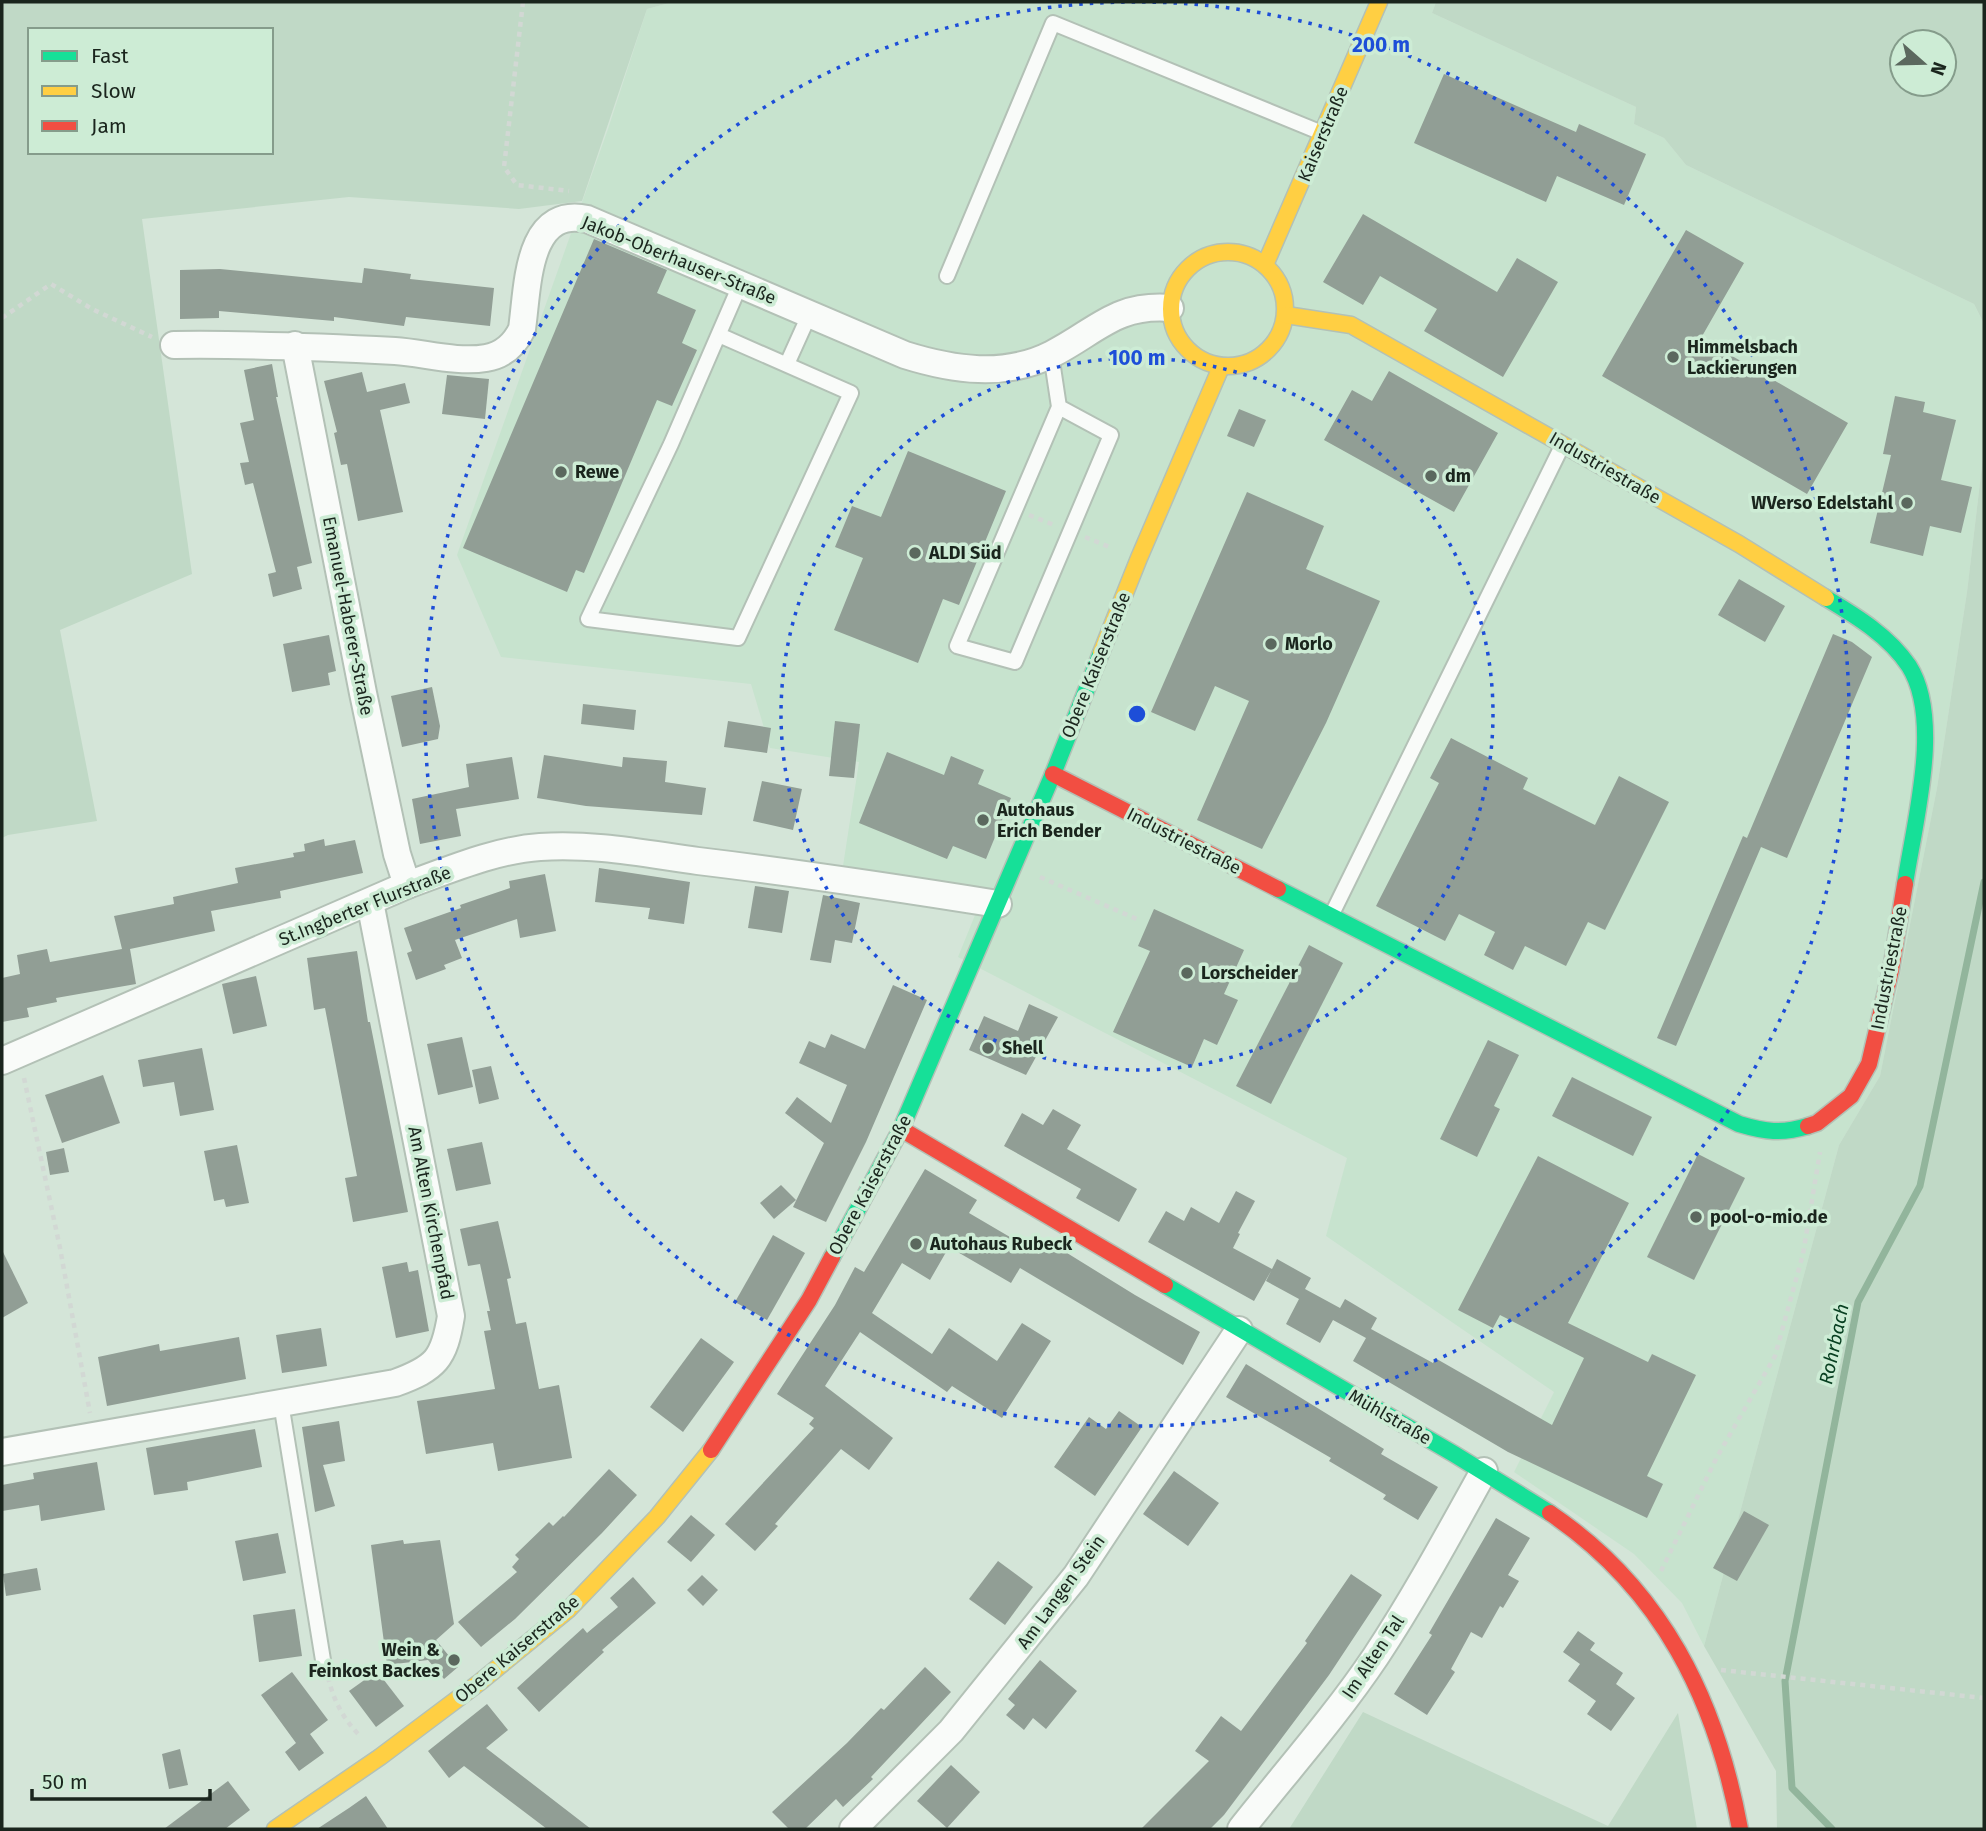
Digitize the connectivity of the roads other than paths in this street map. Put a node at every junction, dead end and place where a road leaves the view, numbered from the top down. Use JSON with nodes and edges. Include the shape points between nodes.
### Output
{"nodes":[{"id":1,"x":1380,"y":2,"type":"edge"},
{"id":2,"x":1323,"y":134,"type":"junction"},
{"id":3,"x":1265,"y":265,"type":"junction"},
{"id":4,"x":947,"y":276,"type":"dead end"},
{"id":5,"x":740,"y":285,"type":"junction"},
{"id":6,"x":1170,"y":308,"type":"junction"},
{"id":7,"x":810,"y":313,"type":"junction"},
{"id":8,"x":1286,"y":315,"type":"junction"},
{"id":9,"x":719,"y":335,"type":"junction"},
{"id":10,"x":174,"y":345,"type":"road end"},
{"id":11,"x":295,"y":345,"type":"junction"},
{"id":12,"x":1051,"y":354,"type":"junction"},
{"id":13,"x":787,"y":364,"type":"junction"},
{"id":14,"x":1221,"y":367,"type":"junction"},
{"id":15,"x":1059,"y":407,"type":"junction"},
{"id":16,"x":1563,"y":444,"type":"junction"},
{"id":17,"x":1053,"y":774,"type":"junction"},
{"id":18,"x":407,"y":885,"type":"junction"},
{"id":19,"x":370,"y":902,"type":"junction"},
{"id":20,"x":998,"y":904,"type":"junction"},
{"id":21,"x":1331,"y":917,"type":"junction"},
{"id":22,"x":10,"y":1057,"type":"edge"},
{"id":23,"x":901,"y":1129,"type":"junction"},
{"id":24,"x":1239,"y":1330,"type":"junction"},
{"id":25,"x":281,"y":1403,"type":"junction"},
{"id":26,"x":2,"y":1452,"type":"edge"},
{"id":27,"x":1484,"y":1471,"type":"junction"},
{"id":28,"x":323,"y":1660,"type":"road end"},
{"id":29,"x":275,"y":1829,"type":"edge"},
{"id":30,"x":853,"y":1829,"type":"edge"},
{"id":31,"x":1241,"y":1829,"type":"edge"},
{"id":32,"x":1740,"y":1829,"type":"edge"}],
"edges":[{"from":1,"to":2,"type":"street","name":"Kaiserstraße"},
{"from":2,"to":3,"type":"street","name":"Kaiserstraße"},
{"from":2,"to":4,"type":"lane","via":[[1053,23]]},
{"from":3,"to":6,"type":"street","via":[[1231,251],[1213,253],[1182,274]]},
{"from":3,"to":8,"type":"street","via":[[1283,292]]},
{"from":5,"to":7,"type":"street","name":"Jakob-Oberhauser-Straße"},
{"from":5,"to":9,"type":"lane"},
{"from":5,"to":11,"type":"street","name":"Jakob-Oberhauser-Straße","via":[[573,216],[546,229],[537,243],[522,329],[498,355],[468,359]]},
{"from":6,"to":12,"type":"street","name":"Jakob-Oberhauser-Straße","via":[[1121,313]]},
{"from":6,"to":14,"type":"street","via":[[1172,325],[1190,354]]},
{"from":7,"to":12,"type":"street","name":"Jakob-Oberhauser-Straße","via":[[933,364],[993,370],[1020,367]]},
{"from":7,"to":13,"type":"lane"},
{"from":8,"to":14,"type":"street","via":[[1277,340],[1266,352],[1245,364]]},
{"from":8,"to":16,"type":"street","name":"Industriestraße","via":[[1351,326]]},
{"from":9,"to":13,"type":"lane"},
{"from":9,"to":13,"type":"lane","via":[[588,619],[738,638],[851,393]]},
{"from":10,"to":11,"type":"street","name":"Jakob-Oberhauser-Straße"},
{"from":11,"to":18,"type":"street","name":"Emanuel-Haberer-Straße","via":[[363,693]]},
{"from":12,"to":15,"type":"lane"},
{"from":14,"to":17,"type":"street","name":"Obere Kaiserstraße"},
{"from":15,"to":15,"type":"lane","via":[[1015,509],[957,646],[1015,662],[1111,435]]},
{"from":16,"to":21,"type":"lane"},
{"from":16,"to":21,"type":"street","name":"Industriestraße","via":[[1852,614],[1886,640],[1909,667],[1921,695],[1926,727],[1920,801],[1891,970],[1869,1064],[1851,1096],[1817,1123],[1787,1132],[1764,1131],[1739,1124]]},
{"from":17,"to":20,"type":"street","name":"Obere Kaiserstraße"},
{"from":17,"to":21,"type":"street","name":"Industriestraße"},
{"from":18,"to":19,"type":"street","name":"St.Ingberter Flurstraße"},
{"from":18,"to":20,"type":"street","name":"St.Ingberter Flurstraße","via":[[502,854],[538,847],[578,847],[827,877]]},
{"from":19,"to":22,"type":"street","name":"St.Ingberter Flurstraße"},
{"from":19,"to":25,"type":"street","name":"Am Alten Kirchenpfad","via":[[451,1316],[447,1341],[421,1373],[395,1383]]},
{"from":20,"to":23,"type":"street","name":"Obere Kaiserstraße"},
{"from":23,"to":24,"type":"street","name":"Mühlstraße"},
{"from":23,"to":29,"type":"street","name":"Obere Kaiserstraße","via":[[809,1300],[717,1442],[657,1517],[568,1610],[480,1682]]},
{"from":24,"to":27,"type":"street","name":"Mühlstraße"},
{"from":24,"to":30,"type":"street","name":"Am Langen Stein","via":[[1076,1576],[951,1731]]},
{"from":25,"to":26,"type":"street","name":"Am Alten Kirchenpfad"},
{"from":25,"to":28,"type":"lane"},
{"from":27,"to":31,"type":"street","name":"Im Alten Tal","via":[[1423,1583],[1375,1658]]},
{"from":27,"to":32,"type":"street","name":"Mühlstraße","via":[[1589,1542],[1646,1602],[1689,1667],[1720,1744]]}]}
